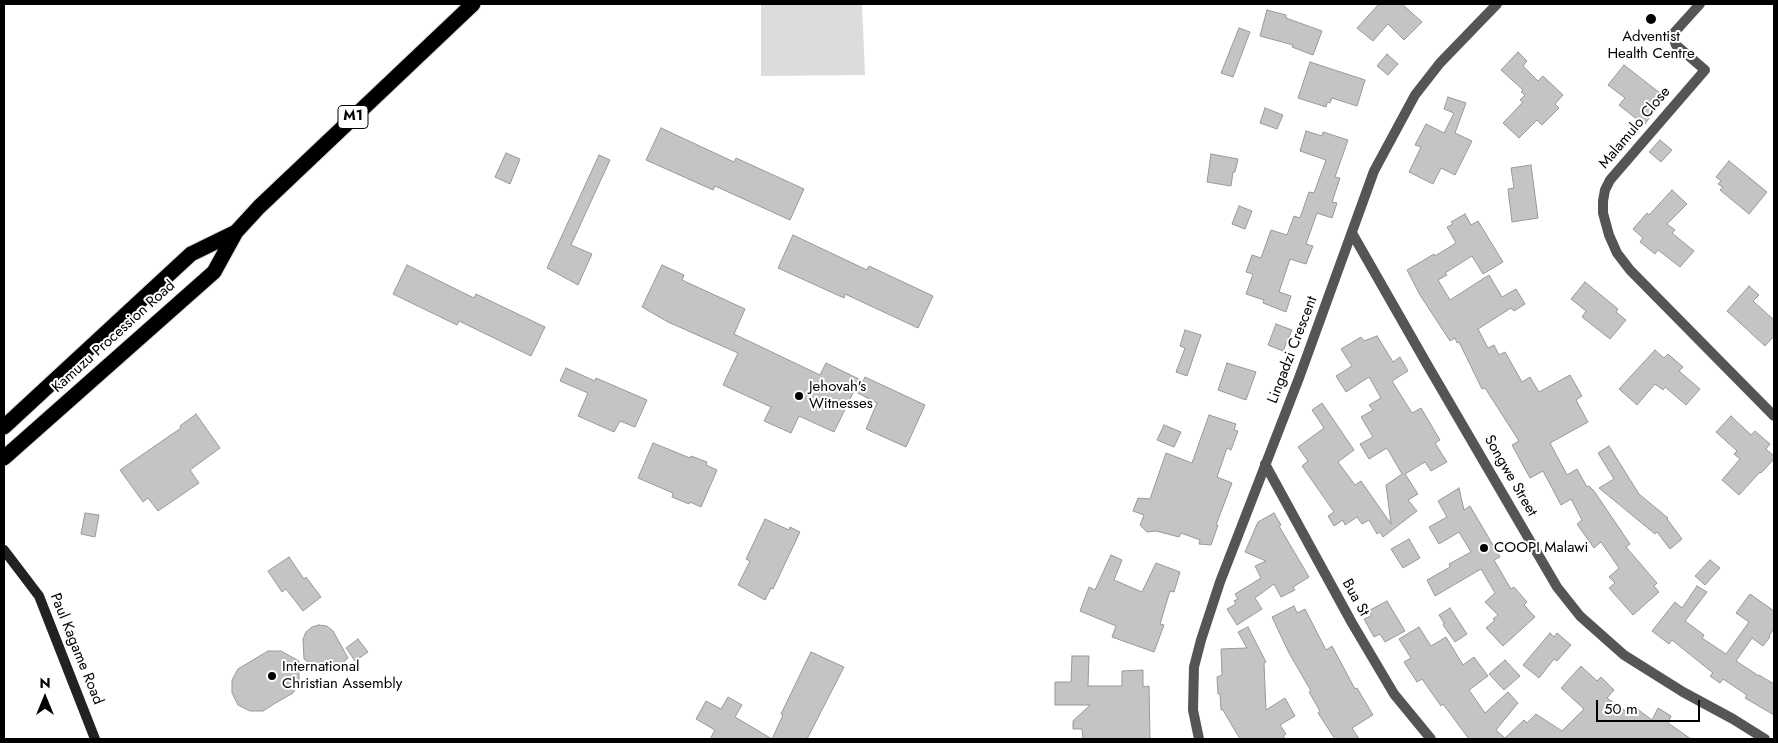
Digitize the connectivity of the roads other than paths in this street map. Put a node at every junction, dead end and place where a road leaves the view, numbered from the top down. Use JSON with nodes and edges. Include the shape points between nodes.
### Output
{"nodes":[{"id":1,"x":473,"y":4,"type":"edge"},
{"id":2,"x":1497,"y":4,"type":"edge"},
{"id":3,"x":1700,"y":4,"type":"edge"},
{"id":4,"x":236,"y":232,"type":"junction"},
{"id":5,"x":1352,"y":233,"type":"junction"},
{"id":6,"x":1774,"y":416,"type":"edge"},
{"id":7,"x":4,"y":427,"type":"edge"},
{"id":8,"x":6,"y":459,"type":"edge"},
{"id":9,"x":1265,"y":464,"type":"junction"},
{"id":10,"x":4,"y":550,"type":"edge"},
{"id":11,"x":95,"y":739,"type":"edge"},
{"id":12,"x":1199,"y":739,"type":"edge"},
{"id":13,"x":1431,"y":739,"type":"edge"},
{"id":14,"x":1765,"y":739,"type":"edge"}],
"edges":[{"from":1,"to":4,"type":"highway","name":"Kamuzu Procession Road","number":"M1","via":[[258,207]]},
{"from":2,"to":5,"type":"street","name":"Lingadzi Crescent","via":[[1414,95],[1374,171]]},
{"from":3,"to":6,"type":"street","name":"Malamulo Close","via":[[1672,36],[1676,44],[1704,70],[1610,180],[1604,195],[1603,213],[1609,235],[1630,270]]},
{"from":4,"to":7,"type":"highway","name":"Kamuzu Procession Road","number":"M1","via":[[191,254]]},
{"from":4,"to":8,"type":"highway","name":"Kamuzu Procession Road","number":"M1","via":[[214,272]]},
{"from":5,"to":9,"type":"street","name":"Lingadzi Crescent"},
{"from":5,"to":14,"type":"street","name":"Songwe Street","via":[[1568,602],[1624,655]]},
{"from":9,"to":12,"type":"street","name":"Lingadzi Crescent","via":[[1220,582],[1194,668],[1193,710]]},
{"from":9,"to":13,"type":"street","name":"Bua St","via":[[1394,694]]},
{"from":10,"to":11,"type":"street","name":"Paul Kagame Road","via":[[39,596]]}]}
